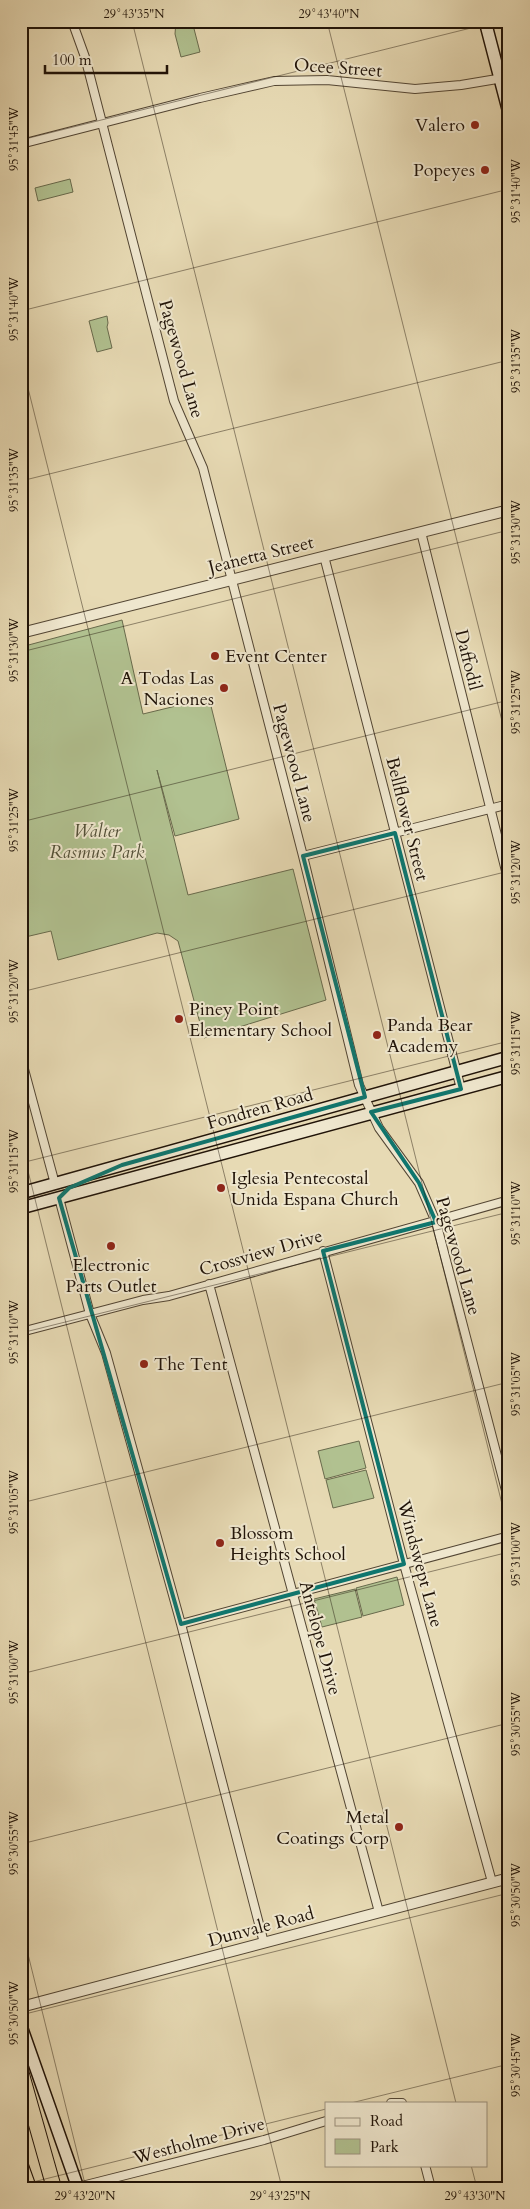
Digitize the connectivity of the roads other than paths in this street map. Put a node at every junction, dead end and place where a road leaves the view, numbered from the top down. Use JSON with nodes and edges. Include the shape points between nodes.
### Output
{"nodes":[{"id":1,"x":72,"y":21,"type":"edge"},
{"id":2,"x":485,"y":21,"type":"edge"},
{"id":3,"x":504,"y":77,"type":"edge"},
{"id":4,"x":509,"y":113,"type":"edge"},
{"id":5,"x":103,"y":123,"type":"junction"},
{"id":6,"x":21,"y":144,"type":"edge"},
{"id":7,"x":509,"y":510,"type":"edge"},
{"id":8,"x":421,"y":532,"type":"junction"},
{"id":9,"x":324,"y":556,"type":"junction"},
{"id":10,"x":231,"y":580,"type":"junction"},
{"id":11,"x":21,"y":633,"type":"edge"},
{"id":12,"x":509,"y":804,"type":"edge"},
{"id":13,"x":490,"y":809,"type":"junction"},
{"id":14,"x":394,"y":833,"type":"junction"},
{"id":15,"x":303,"y":856,"type":"junction"},
{"id":16,"x":509,"y":883,"type":"edge"},
{"id":17,"x":509,"y":1057,"type":"edge"},
{"id":18,"x":21,"y":1058,"type":"edge"},
{"id":19,"x":457,"y":1071,"type":"junction"},
{"id":20,"x":509,"y":1076,"type":"edge"},
{"id":21,"x":461,"y":1088,"type":"junction"},
{"id":22,"x":365,"y":1097,"type":"junction"},
{"id":23,"x":371,"y":1112,"type":"junction"},
{"id":24,"x":263,"y":1127,"type":"junction"},
{"id":25,"x":266,"y":1143,"type":"junction"},
{"id":26,"x":165,"y":1154,"type":"junction"},
{"id":27,"x":122,"y":1165,"type":"junction"},
{"id":28,"x":168,"y":1169,"type":"junction"},
{"id":29,"x":55,"y":1184,"type":"junction"},
{"id":30,"x":21,"y":1193,"type":"edge"},
{"id":31,"x":59,"y":1198,"type":"junction"},
{"id":32,"x":509,"y":1200,"type":"edge"},
{"id":33,"x":21,"y":1202,"type":"edge"},
{"id":34,"x":21,"y":1208,"type":"edge"},
{"id":35,"x":436,"y":1222,"type":"junction"},
{"id":36,"x":323,"y":1251,"type":"junction"},
{"id":37,"x":209,"y":1284,"type":"junction"},
{"id":38,"x":90,"y":1314,"type":"junction"},
{"id":39,"x":21,"y":1332,"type":"edge"},
{"id":40,"x":509,"y":1502,"type":"edge"},
{"id":41,"x":509,"y":1536,"type":"edge"},
{"id":42,"x":404,"y":1564,"type":"junction"},
{"id":43,"x":293,"y":1594,"type":"junction"},
{"id":44,"x":181,"y":1624,"type":"junction"},
{"id":45,"x":509,"y":1878,"type":"edge"},
{"id":46,"x":492,"y":1882,"type":"junction"},
{"id":47,"x":379,"y":1912,"type":"junction"},
{"id":48,"x":264,"y":1942,"type":"junction"},
{"id":49,"x":21,"y":2007,"type":"edge"},
{"id":50,"x":21,"y":2026,"type":"edge"},
{"id":51,"x":21,"y":2070,"type":"edge"},
{"id":52,"x":21,"y":2080,"type":"edge"},
{"id":53,"x":21,"y":2121,"type":"edge"},
{"id":54,"x":325,"y":2121,"type":"edge"},
{"id":55,"x":21,"y":2166,"type":"edge"},
{"id":56,"x":425,"y":2166,"type":"edge"},
{"id":57,"x":29,"y":2188,"type":"edge"},
{"id":58,"x":45,"y":2188,"type":"edge"},
{"id":59,"x":54,"y":2188,"type":"edge"},
{"id":60,"x":60,"y":2188,"type":"edge"},
{"id":61,"x":78,"y":2188,"type":"edge"},
{"id":62,"x":432,"y":2188,"type":"edge"}],
"edges":[{"from":1,"to":5,"type":"street","name":"Pagewood Lane"},
{"from":2,"to":3,"type":"main road"},
{"from":3,"to":4,"type":"main road"},
{"from":3,"to":5,"type":"street","name":"Ocee Street","via":[[415,89],[327,80],[274,81]]},
{"from":5,"to":6,"type":"street","name":"Ocee Street"},
{"from":5,"to":10,"type":"street","name":"Pagewood Lane","via":[[174,401],[203,468]]},
{"from":7,"to":8,"type":"street","name":"Jeanetta Street"},
{"from":8,"to":9,"type":"street","name":"Jeanetta Street"},
{"from":8,"to":13,"type":"street","name":"Daffodil"},
{"from":9,"to":10,"type":"street","name":"Jeanetta Street"},
{"from":9,"to":14,"type":"street","name":"Bellflower Street"},
{"from":10,"to":11,"type":"street","name":"Jeanetta Street"},
{"from":10,"to":15,"type":"street","name":"Pagewood Lane"},
{"from":12,"to":13,"type":"street"},
{"from":13,"to":14,"type":"street"},
{"from":13,"to":16,"type":"street","name":"Daffodil"},
{"from":14,"to":15,"type":"street"},
{"from":14,"to":19,"type":"street","name":"Bellflower Street"},
{"from":15,"to":22,"type":"street","name":"Pagewood Lane","via":[[352,1059]]},
{"from":17,"to":19,"type":"main road","name":"Fondren Road"},
{"from":18,"to":29,"type":"street"},
{"from":19,"to":21,"type":"street","name":"Bellflower Street"},
{"from":19,"to":22,"type":"main road","name":"Fondren Road"},
{"from":20,"to":21,"type":"main road","name":"Fondren Road"},
{"from":21,"to":23,"type":"main road","name":"Fondren Road"},
{"from":22,"to":23,"type":"street","name":"Pagewood Lane"},
{"from":22,"to":24,"type":"main road","name":"Fondren Road"},
{"from":23,"to":25,"type":"main road","name":"Fondren Road"},
{"from":23,"to":35,"type":"street","name":"Pagewood Lane","via":[[379,1128],[420,1183]]},
{"from":24,"to":25,"type":"main road"},
{"from":24,"to":26,"type":"main road","name":"Fondren Road"},
{"from":25,"to":28,"type":"main road","name":"Fondren Road"},
{"from":26,"to":27,"type":"main road","name":"Fondren Road"},
{"from":26,"to":28,"type":"main road"},
{"from":27,"to":29,"type":"main road","name":"Fondren Road"},
{"from":27,"to":31,"type":"main road","via":[[69,1188]]},
{"from":28,"to":31,"type":"main road","name":"Fondren Road"},
{"from":29,"to":30,"type":"main road","name":"Fondren Road"},
{"from":29,"to":33,"type":"main road","via":[[49,1192]]},
{"from":31,"to":34,"type":"main road","name":"Fondren Road"},
{"from":31,"to":38,"type":"street"},
{"from":32,"to":35,"type":"street","name":"Crossview Drive"},
{"from":35,"to":36,"type":"street","name":"Crossview Drive"},
{"from":35,"to":40,"type":"street","name":"Pagewood Lane"},
{"from":36,"to":37,"type":"street","name":"Crossview Drive"},
{"from":36,"to":42,"type":"street","name":"Windswept Lane"},
{"from":37,"to":38,"type":"street","name":"Crossview Drive"},
{"from":37,"to":43,"type":"street","name":"Antelope Drive"},
{"from":38,"to":39,"type":"street","name":"Crossview Drive"},
{"from":38,"to":44,"type":"street","via":[[106,1353]]},
{"from":41,"to":42,"type":"street"},
{"from":42,"to":43,"type":"street"},
{"from":42,"to":46,"type":"street","name":"Windswept Lane"},
{"from":43,"to":44,"type":"street"},
{"from":43,"to":47,"type":"street","name":"Antelope Drive"},
{"from":44,"to":48,"type":"street"},
{"from":45,"to":46,"type":"street","name":"Dunvale Road"},
{"from":46,"to":47,"type":"street","name":"Dunvale Road"},
{"from":47,"to":48,"type":"street","name":"Dunvale Road"},
{"from":48,"to":49,"type":"street","name":"Dunvale Road"},
{"from":50,"to":61,"type":"main road"},
{"from":51,"to":59,"type":"highway","bridge":true},
{"from":52,"to":60,"type":"main road"},
{"from":53,"to":58,"type":"highway"},
{"from":54,"to":61,"type":"street","name":"Westholme Drive"},
{"from":55,"to":57,"type":"highway"},
{"from":56,"to":62,"type":"street"}]}
